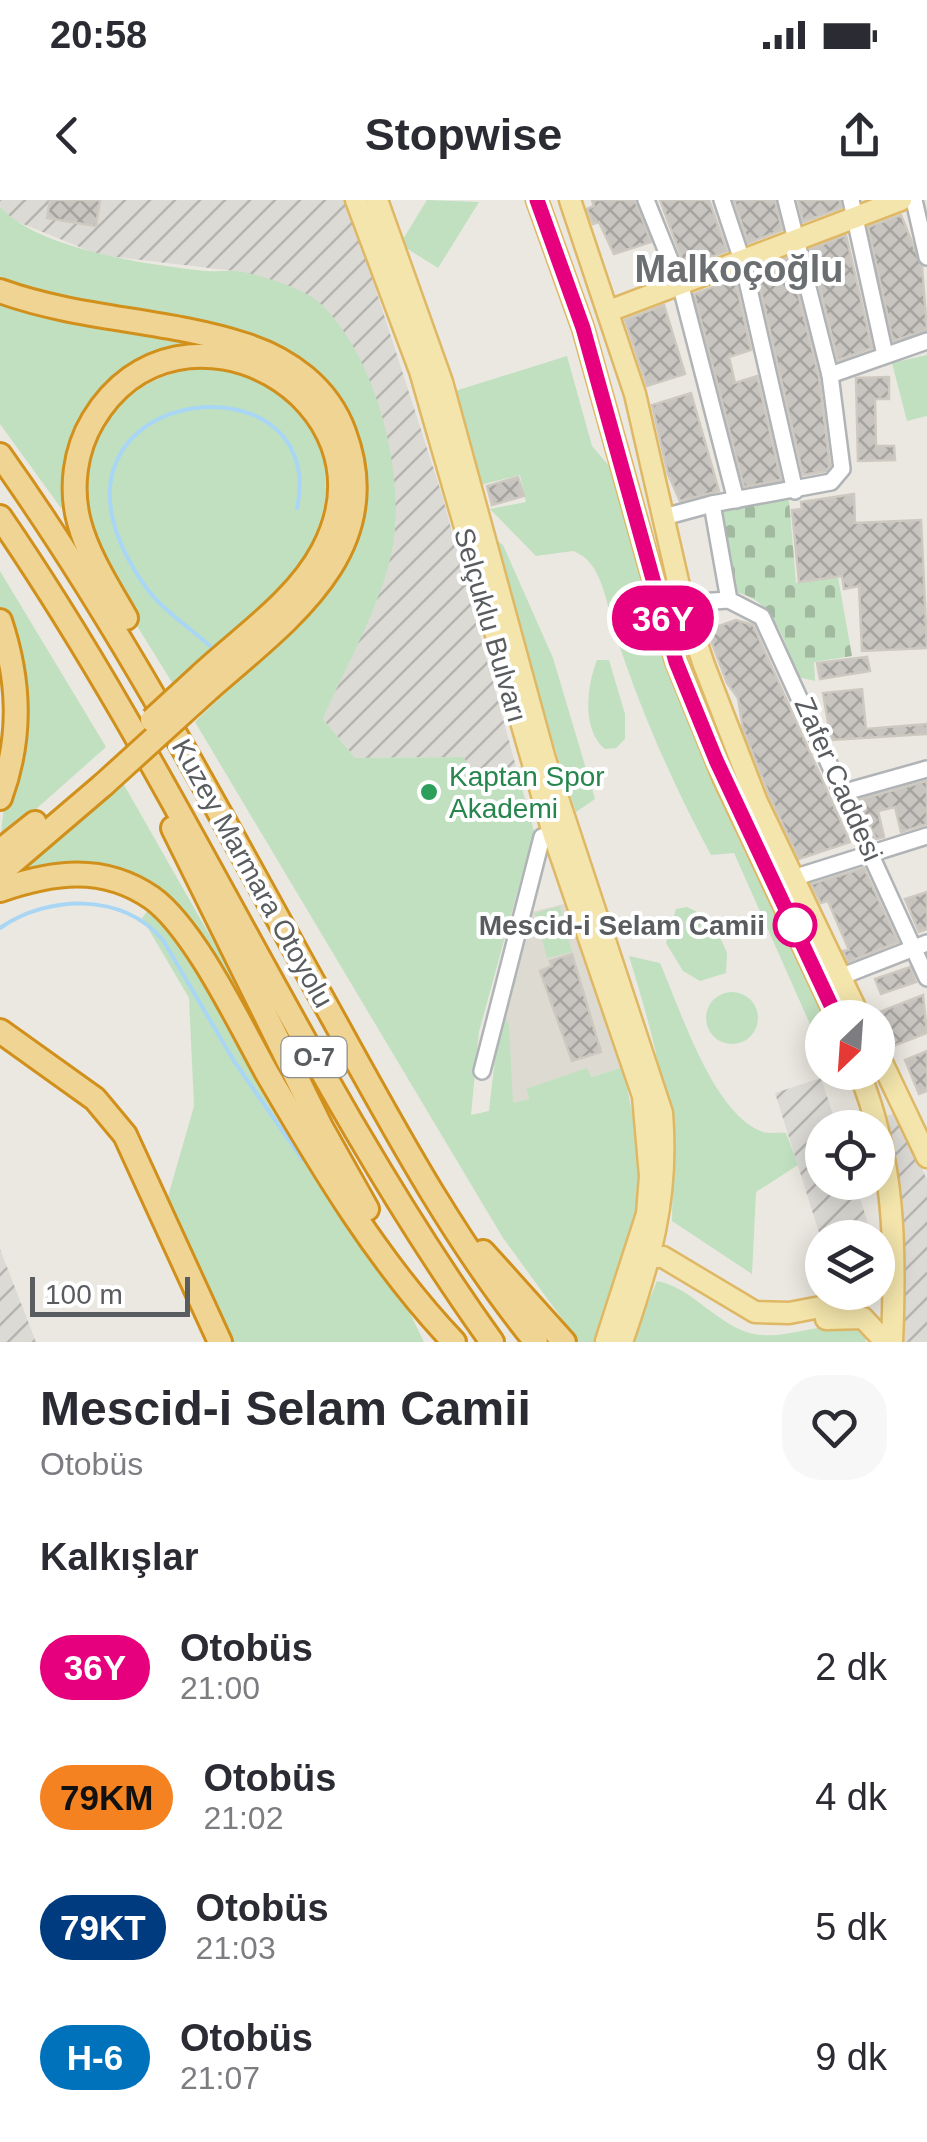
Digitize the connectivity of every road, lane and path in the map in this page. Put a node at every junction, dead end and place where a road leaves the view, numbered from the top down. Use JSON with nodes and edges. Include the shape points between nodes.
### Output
{"nodes":[{"id":1,"x":356,"y":200,"type":"edge"},
{"id":2,"x":377,"y":200,"type":"edge"},
{"id":3,"x":537,"y":200,"type":"edge"},
{"id":4,"x":570,"y":200,"type":"edge"},
{"id":5,"x":646,"y":200,"type":"edge"},
{"id":6,"x":722,"y":200,"type":"edge"},
{"id":7,"x":786,"y":200,"type":"edge"},
{"id":8,"x":901,"y":200,"type":"edge"},
{"id":9,"x":914,"y":200,"type":"edge"},
{"id":10,"x":854,"y":209,"type":"edge"},
{"id":11,"x":798,"y":240,"type":"junction"},
{"id":12,"x":927,"y":257,"type":"edge"},
{"id":13,"x":742,"y":262,"type":"junction"},
{"id":14,"x":681,"y":287,"type":"junction"},
{"id":15,"x":0,"y":291,"type":"edge"},
{"id":16,"x":609,"y":311,"type":"junction"},
{"id":17,"x":927,"y":341,"type":"edge"},
{"id":18,"x":885,"y":355,"type":"junction"},
{"id":19,"x":830,"y":375,"type":"junction"},
{"id":20,"x":0,"y":455,"type":"edge"},
{"id":21,"x":795,"y":491,"type":"junction"},
{"id":22,"x":736,"y":500,"type":"junction"},
{"id":23,"x":712,"y":504,"type":"junction"},
{"id":24,"x":0,"y":517,"type":"edge"},
{"id":25,"x":664,"y":518,"type":"junction"},
{"id":26,"x":729,"y":600,"type":"junction"},
{"id":27,"x":684,"y":603,"type":"junction"},
{"id":28,"x":0,"y":621,"type":"edge"},
{"id":29,"x":206,"y":681,"type":"junction"},
{"id":30,"x":186,"y":752,"type":"junction"},
{"id":31,"x":152,"y":763,"type":"junction"},
{"id":32,"x":927,"y":768,"type":"edge"},
{"id":33,"x":99,"y":779,"type":"junction"},
{"id":34,"x":845,"y":792,"type":"junction"},
{"id":35,"x":0,"y":798,"type":"edge"},
{"id":36,"x":552,"y":833,"type":"junction"},
{"id":37,"x":927,"y":836,"type":"edge"},
{"id":38,"x":0,"y":851,"type":"edge"},
{"id":39,"x":872,"y":852,"type":"junction"},
{"id":40,"x":0,"y":873,"type":"edge"},
{"id":41,"x":794,"y":878,"type":"junction"},
{"id":42,"x":0,"y":890,"type":"edge"},
{"id":43,"x":921,"y":946,"type":"edge"},
{"id":44,"x":840,"y":977,"type":"junction"},
{"id":45,"x":927,"y":978,"type":"edge"},
{"id":46,"x":828,"y":1000,"type":"edge"},
{"id":47,"x":851,"y":1000,"type":"edge"},
{"id":48,"x":0,"y":1031,"type":"edge"},
{"id":49,"x":0,"y":1046,"type":"edge"},
{"id":50,"x":482,"y":1071,"type":"dead end"},
{"id":51,"x":866,"y":1090,"type":"edge"},
{"id":52,"x":895,"y":1090,"type":"edge"},
{"id":53,"x":927,"y":1157,"type":"edge"},
{"id":54,"x":448,"y":1220,"type":"junction"},
{"id":55,"x":887,"y":1220,"type":"edge"},
{"id":56,"x":643,"y":1264,"type":"junction"},
{"id":57,"x":805,"y":1310,"type":"edge"},
{"id":58,"x":885,"y":1310,"type":"edge"},
{"id":59,"x":882,"y":1339,"type":"edge"},
{"id":60,"x":606,"y":1341,"type":"edge"},
{"id":61,"x":204,"y":1342,"type":"edge"},
{"id":62,"x":220,"y":1342,"type":"edge"},
{"id":63,"x":455,"y":1342,"type":"edge"},
{"id":64,"x":492,"y":1342,"type":"edge"},
{"id":65,"x":536,"y":1342,"type":"edge"},
{"id":66,"x":564,"y":1342,"type":"edge"},
{"id":67,"x":622,"y":1342,"type":"edge"}],
"edges":[{"from":1,"to":36,"type":"main road","name":"Selçuklu Bulvarı","via":[[420,371]]},
{"from":2,"to":56,"type":"main road","name":"Selçuklu Bulvarı","via":[[442,382],[544,756],[656,1087],[666,1166]]},
{"from":3,"to":46,"type":"main road","via":[[574,302],[676,662]]},
{"from":4,"to":16,"type":"main road"},
{"from":5,"to":14,"type":"street"},
{"from":6,"to":13,"type":"street"},
{"from":7,"to":11,"type":"street"},
{"from":8,"to":10,"type":"main road"},
{"from":9,"to":12,"type":"street"},
{"from":10,"to":11,"type":"main road"},
{"from":10,"to":18,"type":"street"},
{"from":11,"to":13,"type":"main road"},
{"from":11,"to":19,"type":"street"},
{"from":13,"to":14,"type":"main road"},
{"from":13,"to":21,"type":"street"},
{"from":14,"to":16,"type":"main road"},
{"from":14,"to":22,"type":"street"},
{"from":15,"to":29,"type":"highway","via":[[264,351],[307,378],[342,424],[356,488],[342,550],[308,600]]},
{"from":16,"to":25,"type":"main road"},
{"from":17,"to":18,"type":"street"},
{"from":18,"to":19,"type":"street"},
{"from":19,"to":21,"type":"street","via":[[842,469],[831,482]]},
{"from":20,"to":30,"type":"highway","name":"Kuzey Marmara Otoyolu","number":"O-7","via":[[101,605]]},
{"from":21,"to":22,"type":"street"},
{"from":22,"to":23,"type":"street"},
{"from":23,"to":25,"type":"street"},
{"from":23,"to":26,"type":"street"},
{"from":24,"to":31,"type":"highway","name":"Kuzey Marmara Otoyolu","number":"O-7"},
{"from":25,"to":27,"type":"main road"},
{"from":26,"to":27,"type":"street"},
{"from":26,"to":34,"type":"street","name":"Zafer Caddesi","via":[[762,617],[775,637]]},
{"from":27,"to":41,"type":"main road","via":[[726,726]]},
{"from":28,"to":35,"type":"highway","via":[[17,708]]},
{"from":29,"to":30,"type":"highway","via":[[306,576],[326,546],[339,494],[332,444],[302,394],[268,370],[207,355],[148,369],[110,397],[88,428],[75,483],[80,526],[175,704]]},
{"from":29,"to":33,"type":"highway","bridge":true},
{"from":30,"to":54,"type":"highway","name":"Kuzey Marmara Otoyolu","number":"O-7"},
{"from":31,"to":63,"type":"highway","via":[[192,870],[321,1127]]},
{"from":31,"to":64,"type":"highway","name":"Kuzey Marmara Otoyolu","number":"O-7","via":[[349,1120]]},
{"from":32,"to":34,"type":"street"},
{"from":33,"to":38,"type":"highway"},
{"from":33,"to":40,"type":"highway"},
{"from":34,"to":39,"type":"street","name":"Zafer Caddesi"},
{"from":36,"to":50,"type":"street","via":[[542,837]]},
{"from":36,"to":56,"type":"main road","name":"Selçuklu Bulvarı","via":[[643,1096],[650,1176]]},
{"from":37,"to":39,"type":"street"},
{"from":39,"to":41,"type":"street"},
{"from":39,"to":43,"type":"street","name":"Zafer Caddesi"},
{"from":41,"to":44,"type":"main road"},
{"from":42,"to":63,"type":"highway","via":[[60,874],[101,876],[163,908],[361,1225],[418,1304]]},
{"from":43,"to":44,"type":"street"},
{"from":43,"to":45,"type":"street","name":"Zafer Caddesi"},
{"from":44,"to":47,"type":"main road"},
{"from":48,"to":62,"type":"highway","via":[[95,1099],[125,1135]]},
{"from":49,"to":61,"type":"highway","via":[[63,1090],[106,1132]]},
{"from":51,"to":55,"type":"main road","via":[[884,1140]]},
{"from":52,"to":53,"type":"main road"},
{"from":54,"to":65,"type":"highway","name":"Kuzey Marmara Otoyolu","number":"O-7"},
{"from":54,"to":66,"type":"highway"},
{"from":56,"to":57,"type":"main road","via":[[672,1262],[754,1312]]},
{"from":56,"to":59,"type":"main road","via":[[747,1323],[789,1326],[852,1315]]},
{"from":56,"to":60,"type":"main road","name":"Selçuklu Bulvarı"},
{"from":56,"to":67,"type":"main road","name":"Selçuklu Bulvarı"},
{"from":58,"to":59,"type":"main road"}]}
